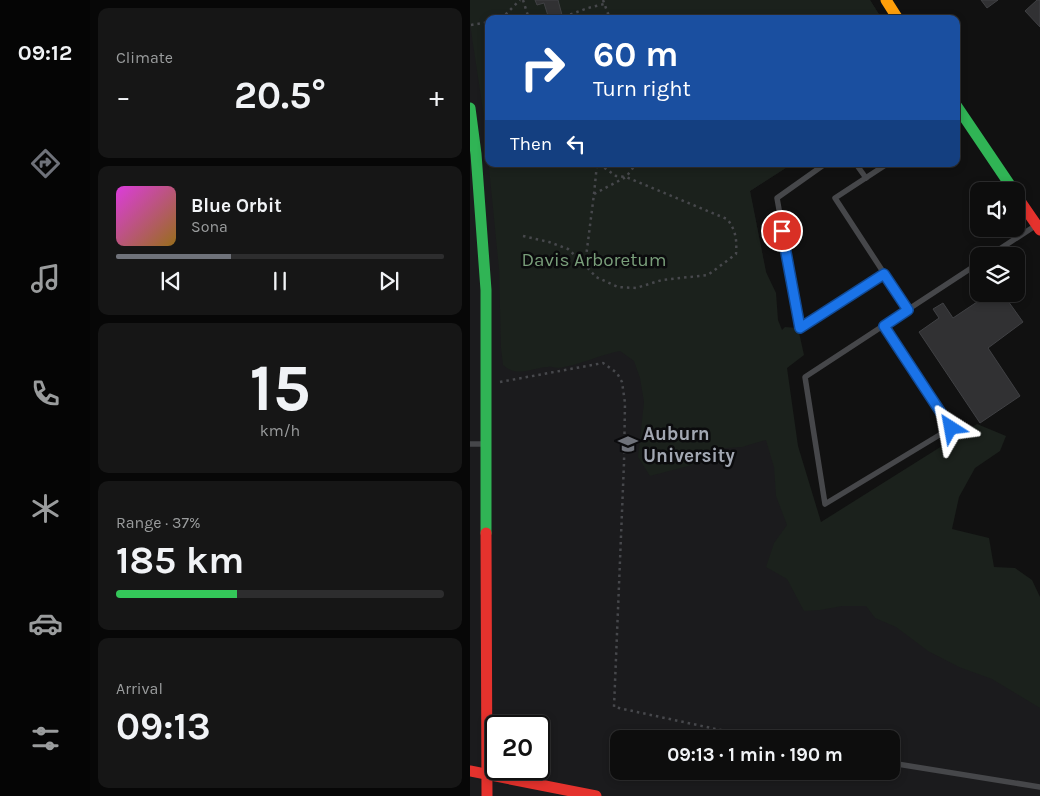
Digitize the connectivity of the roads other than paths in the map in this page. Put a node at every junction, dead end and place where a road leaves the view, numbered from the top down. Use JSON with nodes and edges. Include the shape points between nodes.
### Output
{"nodes":[{"id":1,"x":886,"y":0,"type":"edge"},
{"id":2,"x":895,"y":15,"type":"edge"},
{"id":3,"x":470,"y":108,"type":"edge"},
{"id":4,"x":960,"y":116,"type":"edge"},
{"id":5,"x":821,"y":167,"type":"edge"},
{"id":6,"x":858,"y":167,"type":"edge"},
{"id":7,"x":882,"y":167,"type":"edge"},
{"id":8,"x":866,"y":178,"type":"junction"},
{"id":9,"x":1008,"y":182,"type":"edge"},
{"id":10,"x":475,"y":203,"type":"edge"},
{"id":11,"x":1025,"y":208,"type":"edge"},
{"id":12,"x":1038,"y":228,"type":"edge"},
{"id":13,"x":1005,"y":247,"type":"edge"},
{"id":14,"x":970,"y":269,"type":"edge"},
{"id":15,"x":884,"y":274,"type":"junction"},
{"id":16,"x":908,"y":310,"type":"junction"},
{"id":17,"x":884,"y":326,"type":"junction"},
{"id":18,"x":470,"y":444,"type":"edge"},
{"id":19,"x":487,"y":444,"type":"junction"},
{"id":20,"x":487,"y":715,"type":"edge"},
{"id":21,"x":900,"y":764,"type":"edge"},
{"id":22,"x":470,"y":771,"type":"edge"},
{"id":23,"x":485,"y":773,"type":"edge"},
{"id":24,"x":487,"y":780,"type":"edge"},
{"id":25,"x":520,"y":780,"type":"edge"},
{"id":26,"x":1040,"y":788,"type":"edge"},
{"id":27,"x":487,"y":796,"type":"edge"},
{"id":28,"x":596,"y":796,"type":"edge"}],
"edges":[{"from":1,"to":2,"type":"street"},
{"from":3,"to":10,"type":"street","via":[[476,154]]},
{"from":4,"to":9,"type":"street"},
{"from":5,"to":15,"type":"lane","via":[[777,198],[800,328]]},
{"from":6,"to":8,"type":"lane"},
{"from":7,"to":8,"type":"lane"},
{"from":8,"to":15,"type":"lane","via":[[834,198]]},
{"from":10,"to":19,"type":"street","via":[[486,290]]},
{"from":11,"to":12,"type":"street"},
{"from":12,"to":13,"type":"lane"},
{"from":14,"to":16,"type":"lane"},
{"from":15,"to":16,"type":"lane"},
{"from":16,"to":17,"type":"lane"},
{"from":17,"to":17,"type":"lane","via":[[805,377],[825,504],[951,428]]},
{"from":18,"to":19,"type":"lane"},
{"from":19,"to":20,"type":"street"},
{"from":21,"to":26,"type":"lane"},
{"from":22,"to":23,"type":"street"},
{"from":24,"to":27,"type":"street"},
{"from":25,"to":28,"type":"street"}]}
